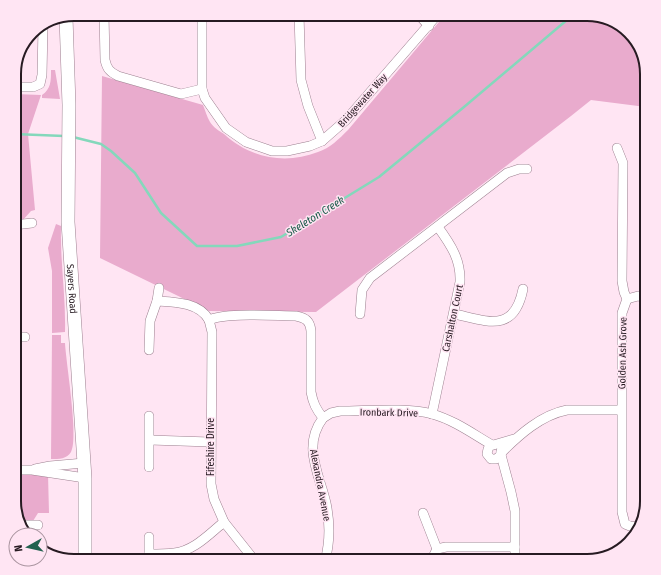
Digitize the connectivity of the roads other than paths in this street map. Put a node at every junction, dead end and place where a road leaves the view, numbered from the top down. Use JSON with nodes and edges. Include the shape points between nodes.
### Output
{"nodes":[{"id":1,"x":104,"y":21,"type":"edge"},
{"id":2,"x":202,"y":21,"type":"edge"},
{"id":3,"x":299,"y":21,"type":"edge"},
{"id":4,"x":424,"y":21,"type":"edge"},
{"id":5,"x":432,"y":21,"type":"edge"},
{"id":6,"x":66,"y":22,"type":"edge"},
{"id":7,"x":428,"y":26,"type":"junction"},
{"id":8,"x":43,"y":32,"type":"edge"},
{"id":9,"x":21,"y":87,"type":"edge"},
{"id":10,"x":202,"y":89,"type":"junction"},
{"id":11,"x":322,"y":141,"type":"junction"},
{"id":12,"x":617,"y":148,"type":"dead end"},
{"id":13,"x":527,"y":169,"type":"dead end"},
{"id":14,"x":32,"y":223,"type":"dead end"},
{"id":15,"x":21,"y":224,"type":"edge"},
{"id":16,"x":438,"y":227,"type":"junction"},
{"id":17,"x":159,"y":288,"type":"dead end"},
{"id":18,"x":523,"y":289,"type":"dead end"},
{"id":19,"x":640,"y":296,"type":"edge"},
{"id":20,"x":627,"y":299,"type":"junction"},
{"id":21,"x":157,"y":301,"type":"junction"},
{"id":22,"x":360,"y":314,"type":"dead end"},
{"id":23,"x":454,"y":314,"type":"junction"},
{"id":24,"x":209,"y":320,"type":"junction"},
{"id":25,"x":21,"y":337,"type":"edge"},
{"id":26,"x":25,"y":337,"type":"dead end"},
{"id":27,"x":149,"y":350,"type":"dead end"},
{"id":28,"x":621,"y":410,"type":"junction"},
{"id":29,"x":432,"y":414,"type":"junction"},
{"id":30,"x":149,"y":416,"type":"dead end"},
{"id":31,"x":322,"y":418,"type":"junction"},
{"id":32,"x":515,"y":439,"type":"junction"},
{"id":33,"x":150,"y":440,"type":"junction"},
{"id":34,"x":210,"y":442,"type":"junction"},
{"id":35,"x":491,"y":447,"type":"junction"},
{"id":36,"x":499,"y":456,"type":"junction"},
{"id":37,"x":84,"y":464,"type":"junction"},
{"id":38,"x":148,"y":467,"type":"dead end"},
{"id":39,"x":21,"y":470,"type":"edge"},
{"id":40,"x":32,"y":470,"type":"junction"},
{"id":41,"x":84,"y":478,"type":"junction"},
{"id":42,"x":423,"y":513,"type":"dead end"},
{"id":43,"x":224,"y":522,"type":"junction"},
{"id":44,"x":27,"y":525,"type":"edge"},
{"id":45,"x":38,"y":525,"type":"dead end"},
{"id":46,"x":633,"y":526,"type":"edge"},
{"id":47,"x":149,"y":537,"type":"dead end"},
{"id":48,"x":515,"y":547,"type":"junction"},
{"id":49,"x":437,"y":549,"type":"junction"},
{"id":50,"x":85,"y":554,"type":"edge"},
{"id":51,"x":149,"y":554,"type":"edge"},
{"id":52,"x":170,"y":554,"type":"edge"},
{"id":53,"x":249,"y":554,"type":"edge"},
{"id":54,"x":326,"y":554,"type":"edge"},
{"id":55,"x":434,"y":554,"type":"edge"},
{"id":56,"x":515,"y":554,"type":"edge"}],
"edges":[{"from":1,"to":10,"type":"street","via":[[106,65],[110,72],[181,94]]},
{"from":2,"to":10,"type":"street","name":"Bridgewater Way"},
{"from":3,"to":11,"type":"street","via":[[301,80]]},
{"from":4,"to":7,"type":"street"},
{"from":5,"to":7,"type":"street","name":"Bridgewater Way"},
{"from":6,"to":37,"type":"main road","name":"Sayers Road","via":[[69,105],[68,222]]},
{"from":7,"to":11,"type":"street","name":"Bridgewater Way","via":[[346,120]]},
{"from":8,"to":9,"type":"street","via":[[40,84]]},
{"from":10,"to":11,"type":"street","name":"Bridgewater Way","via":[[205,98],[226,128],[246,142],[272,151],[287,152]]},
{"from":12,"to":20,"type":"street","name":"Golden Ash Grove","via":[[623,164],[622,281]]},
{"from":13,"to":16,"type":"street","via":[[507,173]]},
{"from":14,"to":15,"type":"street"},
{"from":16,"to":22,"type":"street","via":[[370,278],[362,290]]},
{"from":16,"to":23,"type":"street","name":"Carshalton Court","via":[[452,246],[459,266],[460,282]]},
{"from":17,"to":21,"type":"street"},
{"from":18,"to":23,"type":"street","via":[[514,312],[505,320],[493,322]]},
{"from":19,"to":20,"type":"street"},
{"from":20,"to":28,"type":"street","name":"Golden Ash Grove","via":[[622,313]]},
{"from":21,"to":24,"type":"street","via":[[179,302],[194,307]]},
{"from":21,"to":27,"type":"street","via":[[150,321]]},
{"from":23,"to":29,"type":"street","name":"Carshalton Court"},
{"from":24,"to":31,"type":"street","via":[[226,316],[296,316],[307,320],[311,331],[312,401]]},
{"from":24,"to":34,"type":"street","name":"Fifeshire Drive","via":[[212,332]]},
{"from":25,"to":26,"type":"street"},
{"from":28,"to":32,"type":"street","via":[[559,412]]},
{"from":28,"to":46,"type":"street","name":"Golden Ash Grove","via":[[622,512],[625,524]]},
{"from":29,"to":31,"type":"street","name":"Ironbark Drive","via":[[411,411],[340,411]]},
{"from":29,"to":35,"type":"street","name":"Ironbark Drive","via":[[456,423]]},
{"from":30,"to":33,"type":"street"},
{"from":31,"to":54,"type":"street","name":"Alexandra Avenue","via":[[314,433],[313,450],[328,513]]},
{"from":32,"to":35,"type":"street"},
{"from":32,"to":36,"type":"street"},
{"from":33,"to":34,"type":"street"},
{"from":33,"to":38,"type":"street"},
{"from":34,"to":43,"type":"street","name":"Fifeshire Drive","via":[[210,484]]},
{"from":35,"to":36,"type":"street","name":"Ironbark Drive","via":[[489,457]]},
{"from":36,"to":48,"type":"street","via":[[515,511]]},
{"from":37,"to":40,"type":"street"},
{"from":37,"to":41,"type":"main road","name":"Sayers Road"},
{"from":39,"to":40,"type":"street"},
{"from":40,"to":41,"type":"street"},
{"from":41,"to":50,"type":"main road","name":"Sayers Road"},
{"from":42,"to":49,"type":"street"},
{"from":43,"to":52,"type":"street","via":[[197,544],[184,551]]},
{"from":43,"to":53,"type":"street","name":"Fifeshire Drive"},
{"from":44,"to":45,"type":"street"},
{"from":47,"to":51,"type":"street"},
{"from":48,"to":49,"type":"street"},
{"from":48,"to":56,"type":"street"},
{"from":49,"to":55,"type":"street"}]}
